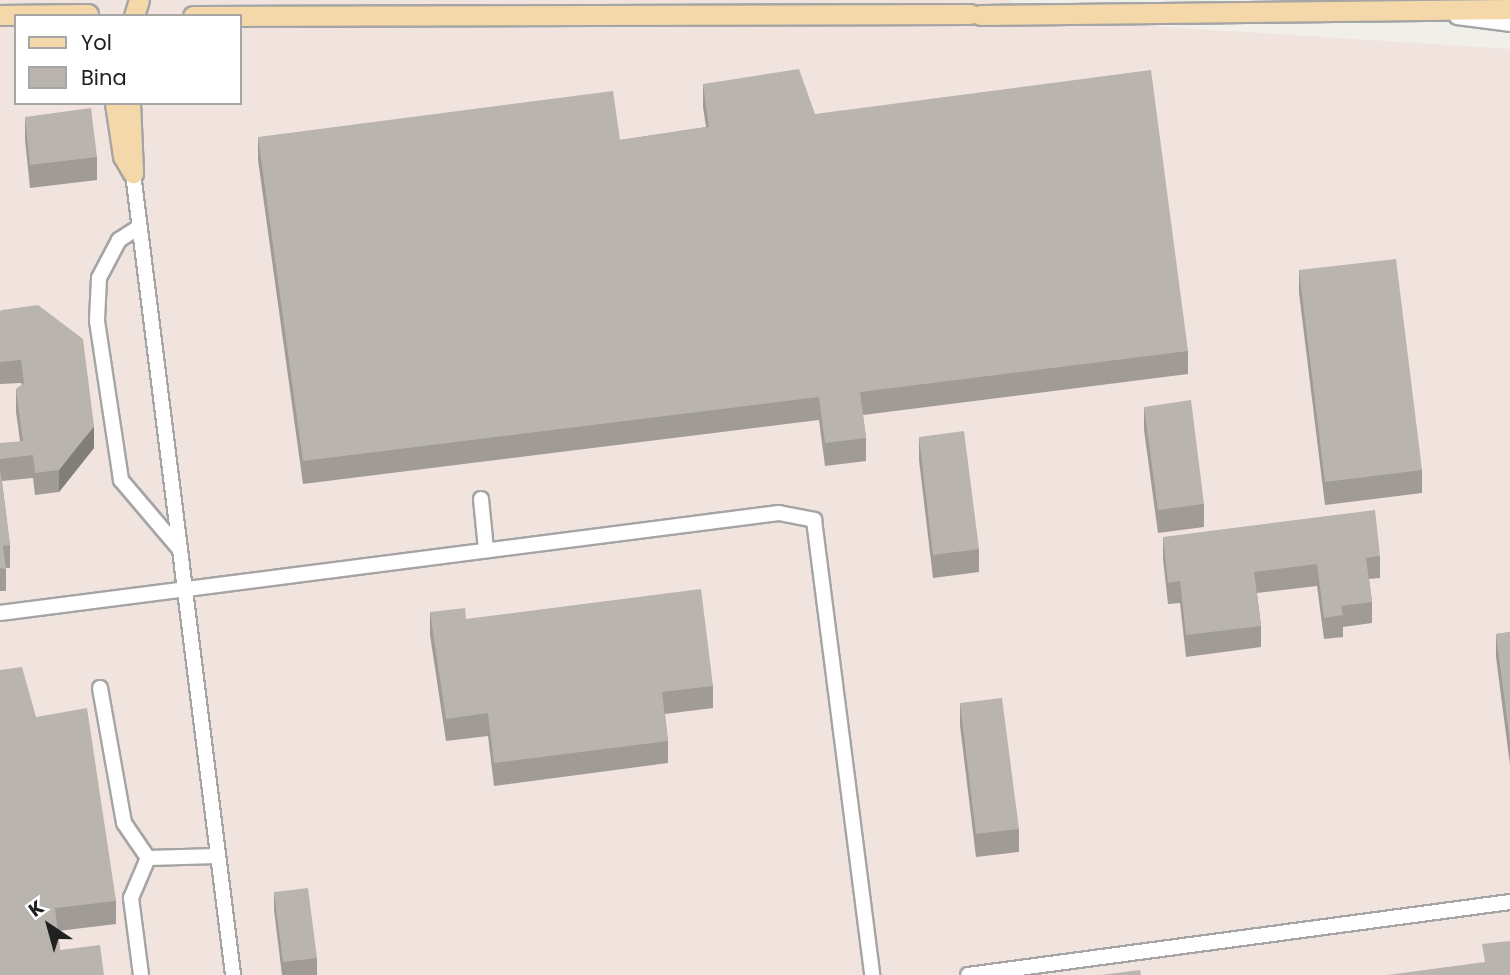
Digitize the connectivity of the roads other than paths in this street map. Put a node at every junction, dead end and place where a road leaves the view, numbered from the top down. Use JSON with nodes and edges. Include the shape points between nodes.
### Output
{"nodes":[{"id":1,"x":952,"y":0,"type":"edge"},
{"id":2,"x":1004,"y":0,"type":"edge"},
{"id":3,"x":1510,"y":9,"type":"edge"},
{"id":4,"x":87,"y":10,"type":"edge"},
{"id":5,"x":1414,"y":12,"type":"junction"},
{"id":6,"x":17,"y":14,"type":"edge"},
{"id":7,"x":242,"y":15,"type":"edge"},
{"id":8,"x":975,"y":15,"type":"junction"},
{"id":9,"x":1510,"y":24,"type":"edge"},
{"id":10,"x":115,"y":105,"type":"edge"},
{"id":11,"x":130,"y":105,"type":"edge"},
{"id":12,"x":133,"y":173,"type":"junction"},
{"id":13,"x":139,"y":227,"type":"junction"},
{"id":14,"x":481,"y":499,"type":"dead end"},
{"id":15,"x":177,"y":546,"type":"junction"},
{"id":16,"x":486,"y":549,"type":"junction"},
{"id":17,"x":182,"y":589,"type":"junction"},
{"id":18,"x":0,"y":613,"type":"edge"},
{"id":19,"x":100,"y":688,"type":"dead end"},
{"id":20,"x":217,"y":856,"type":"junction"},
{"id":21,"x":148,"y":858,"type":"junction"},
{"id":22,"x":1510,"y":902,"type":"edge"},
{"id":23,"x":141,"y":975,"type":"edge"},
{"id":24,"x":233,"y":975,"type":"edge"},
{"id":25,"x":872,"y":975,"type":"edge"},
{"id":26,"x":968,"y":975,"type":"edge"}],
"edges":[{"from":1,"to":8,"type":"main road"},
{"from":2,"to":8,"type":"main road"},
{"from":3,"to":5,"type":"main road"},
{"from":4,"to":6,"type":"main road"},
{"from":5,"to":8,"type":"main road"},
{"from":5,"to":9,"type":"lane"},
{"from":7,"to":8,"type":"main road"},
{"from":10,"to":12,"type":"main road","via":[[123,156]]},
{"from":11,"to":12,"type":"main road"},
{"from":12,"to":13,"type":"lane"},
{"from":13,"to":15,"type":"lane"},
{"from":13,"to":15,"type":"lane","via":[[119,240],[99,278],[97,321],[121,480]]},
{"from":14,"to":16,"type":"lane"},
{"from":15,"to":17,"type":"lane"},
{"from":16,"to":17,"type":"lane"},
{"from":16,"to":25,"type":"lane","via":[[779,513],[814,520]]},
{"from":17,"to":18,"type":"lane"},
{"from":17,"to":20,"type":"lane"},
{"from":19,"to":21,"type":"lane","via":[[124,823]]},
{"from":20,"to":21,"type":"lane"},
{"from":20,"to":24,"type":"lane"},
{"from":21,"to":23,"type":"lane","via":[[131,898]]},
{"from":22,"to":26,"type":"lane"}]}
